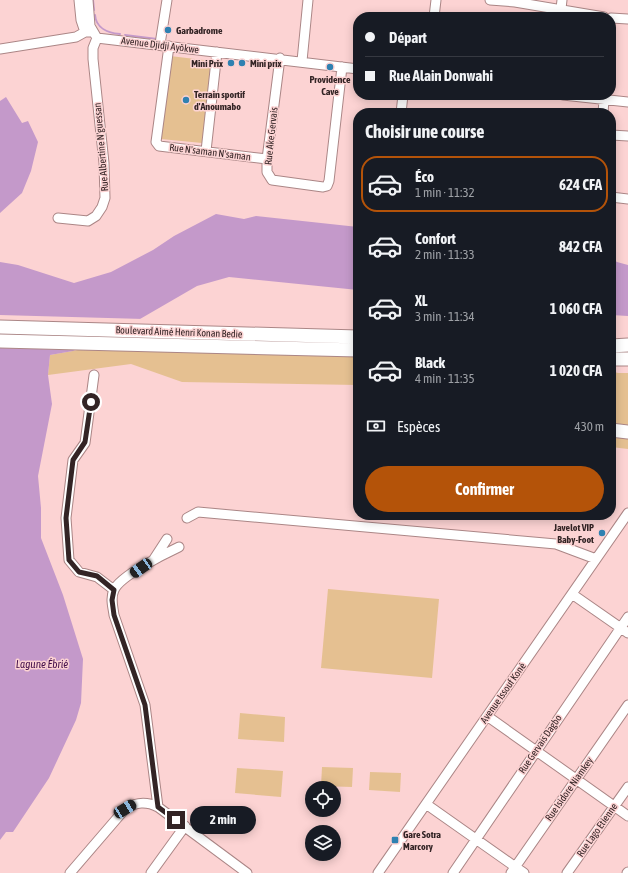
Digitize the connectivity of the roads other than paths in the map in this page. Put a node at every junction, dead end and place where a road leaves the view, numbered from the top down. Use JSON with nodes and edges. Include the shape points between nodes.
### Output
{"nodes":[{"id":1,"x":79,"y":0,"type":"edge"},
{"id":2,"x":88,"y":0,"type":"edge"},
{"id":3,"x":167,"y":0,"type":"edge"},
{"id":4,"x":308,"y":0,"type":"edge"},
{"id":5,"x":436,"y":0,"type":"edge"},
{"id":6,"x":490,"y":0,"type":"edge"},
{"id":7,"x":515,"y":1,"type":"edge"},
{"id":8,"x":561,"y":9,"type":"edge"},
{"id":9,"x":435,"y":12,"type":"edge"},
{"id":10,"x":577,"y":12,"type":"edge"},
{"id":11,"x":616,"y":18,"type":"edge"},
{"id":12,"x":628,"y":19,"type":"edge"},
{"id":13,"x":92,"y":34,"type":"junction"},
{"id":14,"x":165,"y":45,"type":"junction"},
{"id":15,"x":0,"y":49,"type":"edge"},
{"id":16,"x":217,"y":52,"type":"junction"},
{"id":17,"x":280,"y":58,"type":"junction"},
{"id":18,"x":302,"y":61,"type":"junction"},
{"id":19,"x":342,"y":67,"type":"junction"},
{"id":20,"x":353,"y":68,"type":"edge"},
{"id":21,"x":604,"y":100,"type":"joint"},
{"id":22,"x":628,"y":102,"type":"edge"},
{"id":23,"x":603,"y":108,"type":"edge"},
{"id":24,"x":616,"y":135,"type":"edge"},
{"id":25,"x":628,"y":136,"type":"edge"},
{"id":26,"x":206,"y":151,"type":"junction"},
{"id":27,"x":267,"y":159,"type":"junction"},
{"id":28,"x":616,"y":198,"type":"edge"},
{"id":29,"x":628,"y":199,"type":"edge"},
{"id":30,"x":58,"y":218,"type":"dead end"},
{"id":31,"x":0,"y":327,"type":"edge"},
{"id":32,"x":353,"y":337,"type":"edge"},
{"id":33,"x":0,"y":340,"type":"edge"},
{"id":34,"x":628,"y":345,"type":"edge"},
{"id":35,"x":616,"y":346,"type":"edge"},
{"id":36,"x":353,"y":350,"type":"edge"},
{"id":37,"x":616,"y":359,"type":"edge"},
{"id":38,"x":628,"y":359,"type":"edge"},
{"id":39,"x":94,"y":375,"type":"dead end"},
{"id":40,"x":616,"y":431,"type":"edge"},
{"id":41,"x":628,"y":432,"type":"edge"},
{"id":42,"x":628,"y":513,"type":"edge"},
{"id":43,"x":187,"y":518,"type":"dead end"},
{"id":44,"x":167,"y":539,"type":"dead end"},
{"id":45,"x":179,"y":547,"type":"dead end"},
{"id":46,"x":596,"y":559,"type":"junction"},
{"id":47,"x":153,"y":560,"type":"junction"},
{"id":48,"x":114,"y":590,"type":"junction"},
{"id":49,"x":572,"y":594,"type":"junction"},
{"id":50,"x":628,"y":617,"type":"edge"},
{"id":51,"x":624,"y":631,"type":"edge"},
{"id":52,"x":628,"y":705,"type":"edge"},
{"id":53,"x":487,"y":716,"type":"junction"},
{"id":54,"x":536,"y":750,"type":"junction"},
{"id":55,"x":576,"y":779,"type":"junction"},
{"id":56,"x":628,"y":787,"type":"edge"},
{"id":57,"x":426,"y":804,"type":"junction"},
{"id":58,"x":615,"y":806,"type":"junction"},
{"id":59,"x":158,"y":807,"type":"junction"},
{"id":60,"x":628,"y":816,"type":"edge"},
{"id":61,"x":185,"y":826,"type":"junction"},
{"id":62,"x":476,"y":839,"type":"junction"},
{"id":63,"x":513,"y":870,"type":"edge"},
{"id":64,"x":240,"y":871,"type":"edge"},
{"id":65,"x":70,"y":873,"type":"edge"},
{"id":66,"x":151,"y":873,"type":"edge"},
{"id":67,"x":378,"y":873,"type":"edge"},
{"id":68,"x":453,"y":873,"type":"edge"},
{"id":69,"x":524,"y":873,"type":"edge"},
{"id":70,"x":567,"y":873,"type":"edge"}],
"edges":[{"from":1,"to":13,"type":"street","via":[[82,20]]},
{"from":2,"to":13,"type":"street"},
{"from":3,"to":14,"type":"street"},
{"from":4,"to":18,"type":"street"},
{"from":5,"to":9,"type":"street"},
{"from":6,"to":7,"type":"street"},
{"from":7,"to":8,"type":"street"},
{"from":8,"to":10,"type":"street"},
{"from":11,"to":12,"type":"street"},
{"from":13,"to":14,"type":"street","name":"Avenue Djidji Ayökwe"},
{"from":13,"to":15,"type":"street"},
{"from":13,"to":30,"type":"street","name":"Rue Albertine N'guessan","via":[[105,198],[96,216],[88,221]]},
{"from":14,"to":16,"type":"street","name":"Avenue Djidji Ayökwe"},
{"from":14,"to":26,"type":"street","name":"Rue N'saman N'saman","via":[[156,142],[162,147]]},
{"from":16,"to":17,"type":"street","name":"Avenue Djidji Ayökwe"},
{"from":16,"to":26,"type":"street"},
{"from":17,"to":18,"type":"street","name":"Avenue Djidji Ayökwe"},
{"from":17,"to":27,"type":"street","name":"Rue Ake Gervais"},
{"from":18,"to":19,"type":"street","name":"Avenue Djidji Ayökwe"},
{"from":19,"to":20,"type":"street","name":"Avenue Djidji Ayökwe"},
{"from":19,"to":27,"type":"street","name":"Rue Ake Gervais","via":[[327,186],[272,180],[267,172]]},
{"from":21,"to":22,"type":"street"},
{"from":21,"to":23,"type":"street"},
{"from":24,"to":25,"type":"street"},
{"from":26,"to":27,"type":"street","name":"Rue N'saman N'saman"},
{"from":28,"to":29,"type":"street"},
{"from":31,"to":32,"type":"highway","name":"Boulevard Aimé Henri Konan Bedie"},
{"from":33,"to":36,"type":"highway","name":"Boulevard Aimé Henri Konan Bedie"},
{"from":34,"to":35,"type":"highway"},
{"from":37,"to":38,"type":"highway"},
{"from":39,"to":48,"type":"street","via":[[85,442],[73,460],[66,518],[69,560],[79,572],[97,576]]},
{"from":40,"to":41,"type":"highway"},
{"from":42,"to":46,"type":"street","name":"Avenue Issouf Koné"},
{"from":43,"to":46,"type":"street","via":[[198,512],[556,544]]},
{"from":44,"to":47,"type":"street"},
{"from":45,"to":47,"type":"street"},
{"from":46,"to":49,"type":"street","name":"Avenue Issouf Koné"},
{"from":47,"to":48,"type":"street","via":[[118,584]]},
{"from":48,"to":59,"type":"street","via":[[114,615],[145,705]]},
{"from":49,"to":51,"type":"street"},
{"from":49,"to":53,"type":"street","name":"Avenue Issouf Koné"},
{"from":50,"to":51,"type":"street","name":"Rue Gervais Dagbo"},
{"from":51,"to":54,"type":"street","name":"Rue Gervais Dagbo"},
{"from":52,"to":55,"type":"street","name":"Rue Isidore Niamkey"},
{"from":53,"to":54,"type":"street"},
{"from":53,"to":57,"type":"street","name":"Avenue Issouf Koné"},
{"from":54,"to":55,"type":"street"},
{"from":54,"to":62,"type":"street","name":"Rue Gervais Dagbo"},
{"from":55,"to":58,"type":"street"},
{"from":55,"to":63,"type":"street","name":"Rue Isidore Niamkey"},
{"from":56,"to":58,"type":"street","name":"Rue Lago Etienne"},
{"from":57,"to":62,"type":"street"},
{"from":57,"to":67,"type":"street","name":"Avenue Issouf Koné"},
{"from":58,"to":60,"type":"street"},
{"from":58,"to":70,"type":"street","name":"Rue Lago Etienne"},
{"from":59,"to":61,"type":"street"},
{"from":59,"to":65,"type":"street","via":[[146,803],[134,804],[125,809]]},
{"from":61,"to":64,"type":"street"},
{"from":61,"to":66,"type":"street"},
{"from":62,"to":63,"type":"street"},
{"from":62,"to":68,"type":"street","name":"Rue Gervais Dagbo"},
{"from":63,"to":69,"type":"street"}]}
